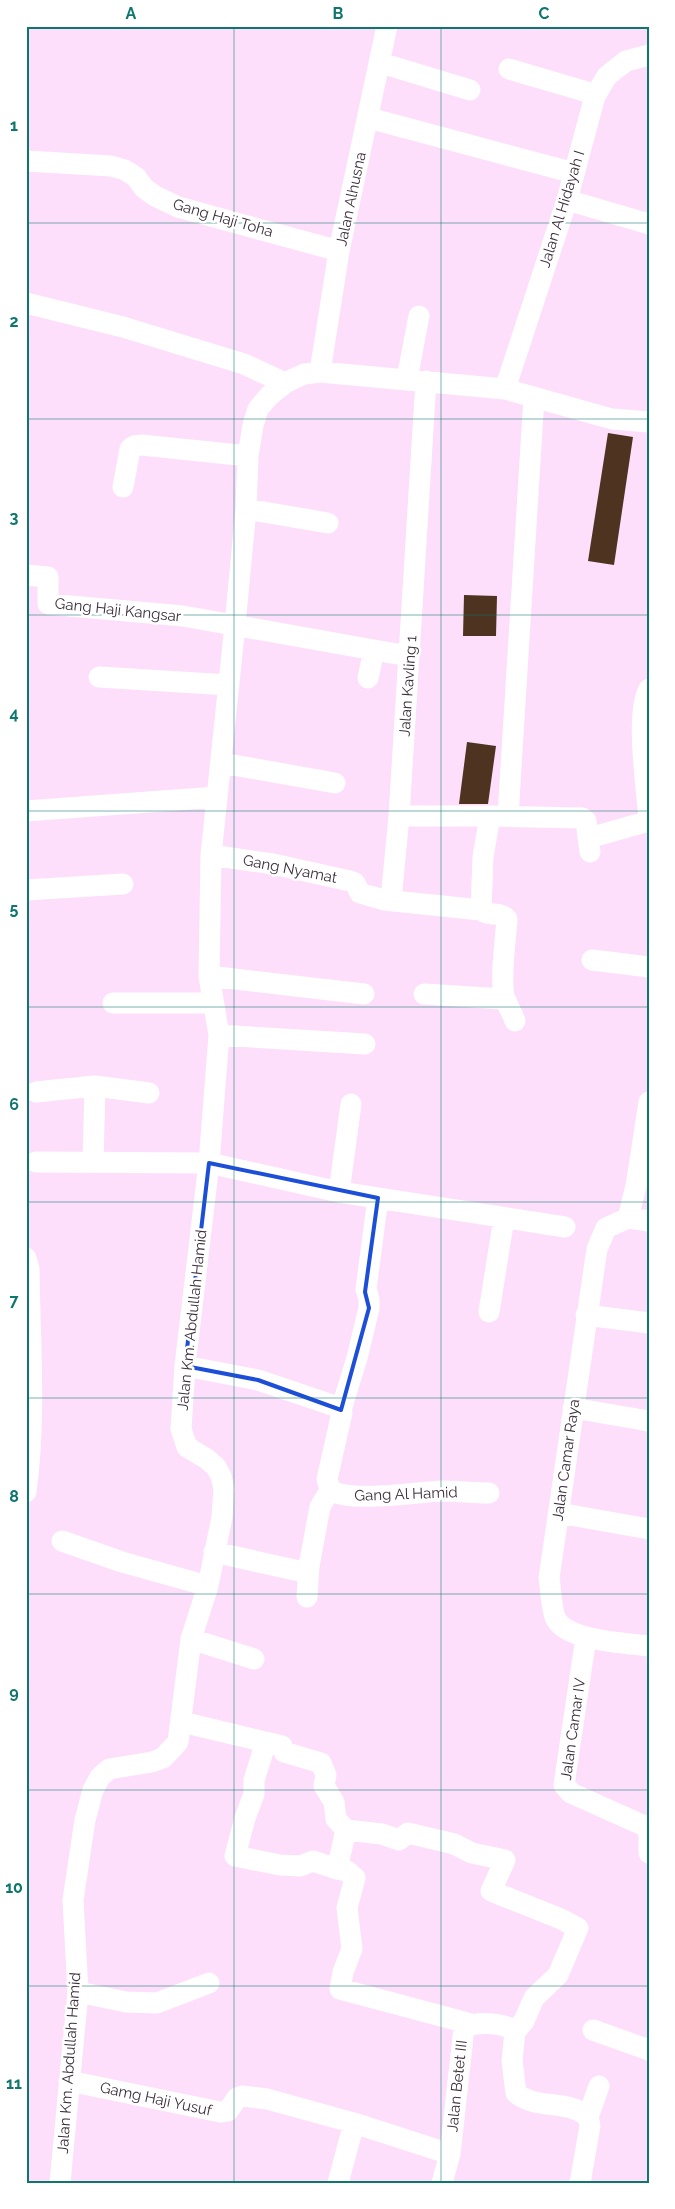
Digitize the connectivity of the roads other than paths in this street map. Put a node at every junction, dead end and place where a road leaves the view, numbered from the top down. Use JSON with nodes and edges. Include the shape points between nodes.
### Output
{"nodes":[{"id":1,"x":387,"y":26,"type":"edge"},
{"id":2,"x":649,"y":56,"type":"edge"},
{"id":3,"x":381,"y":63,"type":"junction"},
{"id":4,"x":509,"y":69,"type":"dead end"},
{"id":5,"x":470,"y":90,"type":"dead end"},
{"id":6,"x":595,"y":96,"type":"junction"},
{"id":7,"x":369,"y":118,"type":"junction"},
{"id":8,"x":26,"y":161,"type":"edge"},
{"id":9,"x":574,"y":173,"type":"junction"},
{"id":10,"x":567,"y":200,"type":"junction"},
{"id":11,"x":649,"y":224,"type":"edge"},
{"id":12,"x":339,"y":251,"type":"junction"},
{"id":13,"x":26,"y":303,"type":"edge"},
{"id":14,"x":419,"y":316,"type":"dead end"},
{"id":15,"x":320,"y":372,"type":"junction"},
{"id":16,"x":417,"y":380,"type":"junction"},
{"id":17,"x":285,"y":383,"type":"junction"},
{"id":18,"x":505,"y":389,"type":"junction"},
{"id":19,"x":534,"y":396,"type":"junction"},
{"id":20,"x":649,"y":422,"type":"edge"},
{"id":21,"x":248,"y":456,"type":"junction"},
{"id":22,"x":123,"y":487,"type":"dead end"},
{"id":23,"x":246,"y":509,"type":"junction"},
{"id":24,"x":328,"y":523,"type":"dead end"},
{"id":25,"x":26,"y":576,"type":"edge"},
{"id":26,"x":235,"y":625,"type":"junction"},
{"id":27,"x":374,"y":650,"type":"junction"},
{"id":28,"x":409,"y":656,"type":"junction"},
{"id":29,"x":98,"y":677,"type":"dead end"},
{"id":30,"x":368,"y":678,"type":"dead end"},
{"id":31,"x":229,"y":685,"type":"junction"},
{"id":32,"x":649,"y":689,"type":"edge"},
{"id":33,"x":646,"y":729,"type":"edge"},
{"id":34,"x":222,"y":763,"type":"junction"},
{"id":35,"x":335,"y":782,"type":"dead end"},
{"id":36,"x":217,"y":797,"type":"junction"},
{"id":37,"x":26,"y":811,"type":"edge"},
{"id":38,"x":400,"y":816,"type":"junction"},
{"id":39,"x":499,"y":816,"type":"junction"},
{"id":40,"x":649,"y":820,"type":"edge"},
{"id":41,"x":211,"y":855,"type":"junction"},
{"id":42,"x":123,"y":884,"type":"dead end"},
{"id":43,"x":26,"y":890,"type":"edge"},
{"id":44,"x":391,"y":900,"type":"junction"},
{"id":45,"x":481,"y":910,"type":"junction"},
{"id":46,"x":592,"y":960,"type":"dead end"},
{"id":47,"x":649,"y":967,"type":"edge"},
{"id":48,"x":209,"y":976,"type":"junction"},
{"id":49,"x":364,"y":994,"type":"dead end"},
{"id":50,"x":424,"y":994,"type":"dead end"},
{"id":51,"x":504,"y":999,"type":"junction"},
{"id":52,"x":113,"y":1003,"type":"dead end"},
{"id":53,"x":212,"y":1003,"type":"junction"},
{"id":54,"x":515,"y":1021,"type":"dead end"},
{"id":55,"x":218,"y":1036,"type":"junction"},
{"id":56,"x":365,"y":1044,"type":"dead end"},
{"id":57,"x":95,"y":1086,"type":"junction"},
{"id":58,"x":36,"y":1092,"type":"dead end"},
{"id":59,"x":149,"y":1093,"type":"dead end"},
{"id":60,"x":350,"y":1104,"type":"dead end"},
{"id":61,"x":648,"y":1114,"type":"edge"},
{"id":62,"x":93,"y":1161,"type":"junction"},
{"id":63,"x":36,"y":1162,"type":"dead end"},
{"id":64,"x":209,"y":1163,"type":"junction"},
{"id":65,"x":339,"y":1192,"type":"junction"},
{"id":66,"x":378,"y":1198,"type":"junction"},
{"id":67,"x":504,"y":1218,"type":"junction"},
{"id":68,"x":628,"y":1218,"type":"junction"},
{"id":69,"x":649,"y":1221,"type":"edge"},
{"id":70,"x":565,"y":1227,"type":"dead end"},
{"id":71,"x":27,"y":1266,"type":"edge"},
{"id":72,"x":489,"y":1312,"type":"dead end"},
{"id":73,"x":586,"y":1315,"type":"junction"},
{"id":74,"x":649,"y":1323,"type":"edge"},
{"id":75,"x":28,"y":1335,"type":"edge"},
{"id":76,"x":185,"y":1366,"type":"junction"},
{"id":77,"x":29,"y":1402,"type":"edge"},
{"id":78,"x":573,"y":1408,"type":"junction"},
{"id":79,"x":341,"y":1410,"type":"junction"},
{"id":80,"x":649,"y":1421,"type":"edge"},
{"id":81,"x":28,"y":1466,"type":"edge"},
{"id":82,"x":330,"y":1490,"type":"junction"},
{"id":83,"x":26,"y":1492,"type":"edge"},
{"id":84,"x":489,"y":1493,"type":"dead end"},
{"id":85,"x":560,"y":1513,"type":"junction"},
{"id":86,"x":649,"y":1529,"type":"edge"},
{"id":87,"x":62,"y":1541,"type":"dead end"},
{"id":88,"x":214,"y":1552,"type":"junction"},
{"id":89,"x":308,"y":1573,"type":"junction"},
{"id":90,"x":208,"y":1586,"type":"junction"},
{"id":91,"x":307,"y":1597,"type":"dead end"},
{"id":92,"x":586,"y":1637,"type":"junction"},
{"id":93,"x":191,"y":1639,"type":"junction"},
{"id":94,"x":649,"y":1646,"type":"edge"},
{"id":95,"x":254,"y":1659,"type":"dead end"},
{"id":96,"x":182,"y":1722,"type":"junction"},
{"id":97,"x":266,"y":1742,"type":"junction"},
{"id":98,"x":649,"y":1828,"type":"edge"},
{"id":99,"x":346,"y":1830,"type":"junction"},
{"id":100,"x":337,"y":1869,"type":"junction"},
{"id":101,"x":210,"y":1983,"type":"dead end"},
{"id":102,"x":78,"y":1992,"type":"junction"},
{"id":103,"x":471,"y":2024,"type":"junction"},
{"id":104,"x":593,"y":2030,"type":"dead end"},
{"id":105,"x":515,"y":2032,"type":"junction"},
{"id":106,"x":649,"y":2050,"type":"edge"},
{"id":107,"x":69,"y":2081,"type":"junction"},
{"id":108,"x":599,"y":2086,"type":"dead end"},
{"id":109,"x":588,"y":2117,"type":"junction"},
{"id":110,"x":354,"y":2123,"type":"junction"},
{"id":111,"x":450,"y":2154,"type":"junction"},
{"id":112,"x":60,"y":2183,"type":"edge"},
{"id":113,"x":338,"y":2183,"type":"edge"},
{"id":114,"x":442,"y":2183,"type":"edge"},
{"id":115,"x":580,"y":2183,"type":"edge"}],
"edges":[{"from":1,"to":3,"type":"street","name":"Jalan Alhusna"},
{"from":2,"to":6,"type":"street","name":"Jalan Al Hidayah I","via":[[626,61],[607,76]]},
{"from":3,"to":5,"type":"street"},
{"from":3,"to":7,"type":"street","name":"Jalan Alhusna"},
{"from":4,"to":6,"type":"street"},
{"from":6,"to":9,"type":"street","name":"Jalan Al Hidayah I"},
{"from":7,"to":9,"type":"street"},
{"from":7,"to":12,"type":"street","name":"Jalan Alhusna"},
{"from":8,"to":12,"type":"street","name":"Gang Haji Toha","via":[[112,166],[125,170],[155,196],[178,207]]},
{"from":9,"to":10,"type":"street","name":"Jalan Al Hidayah I"},
{"from":10,"to":11,"type":"street"},
{"from":10,"to":18,"type":"street","name":"Jalan Al Hidayah I"},
{"from":12,"to":15,"type":"street","name":"Jalan Alhusna"},
{"from":13,"to":17,"type":"street","via":[[132,329],[244,364]]},
{"from":14,"to":16,"type":"street","name":"Jalan Kavling 1"},
{"from":15,"to":16,"type":"street","name":"Jalan Km. Abdullah Hamid"},
{"from":15,"to":17,"type":"street","name":"Jalan Km. Abdullah Hamid","via":[[304,374]]},
{"from":16,"to":18,"type":"street","name":"Jalan Km. Abdullah Hamid"},
{"from":16,"to":28,"type":"street","name":"Jalan Kavling 1"},
{"from":17,"to":21,"type":"street","name":"Jalan Km. Abdullah Hamid","via":[[258,409]]},
{"from":18,"to":19,"type":"street","name":"Jalan Km. Abdullah Hamid"},
{"from":19,"to":20,"type":"street","name":"Jalan Km. Abdullah Hamid","via":[[612,418]]},
{"from":19,"to":39,"type":"street"},
{"from":21,"to":22,"type":"street","via":[[134,446],[130,449]]},
{"from":21,"to":23,"type":"street","name":"Jalan Km. Abdullah Hamid"},
{"from":23,"to":24,"type":"street"},
{"from":23,"to":26,"type":"street","name":"Jalan Km. Abdullah Hamid"},
{"from":25,"to":26,"type":"street","name":"Gang Haji Kangsar","via":[[48,577],[48,604],[183,616]]},
{"from":26,"to":27,"type":"street"},
{"from":26,"to":31,"type":"street","name":"Jalan Km. Abdullah Hamid"},
{"from":27,"to":28,"type":"street"},
{"from":27,"to":30,"type":"street"},
{"from":28,"to":38,"type":"street","name":"Jalan Kavling 1"},
{"from":29,"to":31,"type":"street"},
{"from":31,"to":34,"type":"street","name":"Jalan Km. Abdullah Hamid"},
{"from":32,"to":33,"type":"street","via":[[643,704]]},
{"from":33,"to":40,"type":"street"},
{"from":34,"to":35,"type":"street"},
{"from":34,"to":36,"type":"street","name":"Jalan Km. Abdullah Hamid"},
{"from":36,"to":37,"type":"street"},
{"from":36,"to":41,"type":"street","name":"Jalan Km. Abdullah Hamid"},
{"from":38,"to":39,"type":"street"},
{"from":38,"to":44,"type":"street","name":"Jalan Kavling 1"},
{"from":39,"to":40,"type":"street","via":[[576,816],[582,818],[588,837]]},
{"from":39,"to":45,"type":"street","via":[[483,857]]},
{"from":41,"to":44,"type":"street","name":"Gang Nyamat","via":[[273,864],[350,881],[355,883],[360,893]]},
{"from":41,"to":48,"type":"street","name":"Jalan Km. Abdullah Hamid"},
{"from":42,"to":43,"type":"street"},
{"from":44,"to":45,"type":"street"},
{"from":45,"to":51,"type":"street","via":[[507,919]]},
{"from":46,"to":47,"type":"street"},
{"from":48,"to":49,"type":"street"},
{"from":48,"to":53,"type":"street","name":"Jalan Km. Abdullah Hamid"},
{"from":50,"to":51,"type":"street"},
{"from":51,"to":54,"type":"street"},
{"from":52,"to":53,"type":"street"},
{"from":53,"to":55,"type":"street","name":"Jalan Km. Abdullah Hamid"},
{"from":55,"to":56,"type":"street"},
{"from":55,"to":64,"type":"street","name":"Jalan Km. Abdullah Hamid"},
{"from":57,"to":58,"type":"street"},
{"from":57,"to":59,"type":"street"},
{"from":57,"to":62,"type":"street"},
{"from":60,"to":65,"type":"street"},
{"from":61,"to":68,"type":"street"},
{"from":62,"to":63,"type":"street"},
{"from":62,"to":64,"type":"street"},
{"from":64,"to":65,"type":"street"},
{"from":64,"to":76,"type":"street","name":"Jalan Km. Abdullah Hamid"},
{"from":65,"to":66,"type":"street"},
{"from":66,"to":67,"type":"street"},
{"from":66,"to":79,"type":"street","via":[[366,1289],[369,1308]]},
{"from":67,"to":70,"type":"street"},
{"from":67,"to":72,"type":"street"},
{"from":68,"to":69,"type":"street"},
{"from":68,"to":73,"type":"street","name":"Jalan Camar Raya","via":[[606,1228],[596,1249]]},
{"from":71,"to":75,"type":"street"},
{"from":73,"to":74,"type":"street"},
{"from":73,"to":78,"type":"street","name":"Jalan Camar Raya"},
{"from":75,"to":77,"type":"street"},
{"from":76,"to":79,"type":"street","via":[[258,1380]]},
{"from":76,"to":88,"type":"street","name":"Jalan Km. Abdullah Hamid","via":[[182,1438],[187,1447],[216,1467],[224,1489]]},
{"from":77,"to":81,"type":"street"},
{"from":78,"to":80,"type":"street"},
{"from":78,"to":85,"type":"street","name":"Jalan Camar Raya"},
{"from":79,"to":82,"type":"street","via":[[327,1479]]},
{"from":81,"to":83,"type":"street"},
{"from":82,"to":84,"type":"street","name":"Gang Al Hamid","via":[[356,1496],[445,1491]]},
{"from":82,"to":89,"type":"street","via":[[320,1507]]},
{"from":85,"to":86,"type":"street"},
{"from":85,"to":92,"type":"street","name":"Jalan Camar Raya","via":[[550,1578],[552,1605],[555,1619],[568,1631]]},
{"from":87,"to":90,"type":"street"},
{"from":88,"to":89,"type":"street"},
{"from":88,"to":90,"type":"street","name":"Jalan Km. Abdullah Hamid"},
{"from":89,"to":91,"type":"street"},
{"from":90,"to":93,"type":"street","name":"Jalan Km. Abdullah Hamid"},
{"from":92,"to":94,"type":"street","name":"Jalan Camar Raya"},
{"from":92,"to":98,"type":"street","name":"Jalan Camar IV","via":[[564,1785],[571,1792]]},
{"from":93,"to":95,"type":"street"},
{"from":93,"to":96,"type":"street","name":"Jalan Km. Abdullah Hamid"},
{"from":96,"to":97,"type":"street"},
{"from":96,"to":102,"type":"street","name":"Jalan Km. Abdullah Hamid","via":[[178,1742],[164,1758],[109,1769],[93,1790],[73,1900]]},
{"from":97,"to":99,"type":"street","via":[[282,1746],[284,1752],[321,1763],[326,1775],[324,1786],[334,1802],[336,1819]]},
{"from":97,"to":100,"type":"street","via":[[235,1856],[280,1865],[300,1866],[313,1862]]},
{"from":99,"to":100,"type":"street"},
{"from":99,"to":105,"type":"street","via":[[382,1834],[399,1840],[408,1833],[505,1860],[492,1891],[578,1928],[558,1975],[534,1998]]},
{"from":100,"to":103,"type":"street","via":[[347,1871],[355,1878],[347,1908],[352,1949],[340,1989]]},
{"from":101,"to":102,"type":"street","via":[[157,2003],[126,2002]]},
{"from":102,"to":107,"type":"street","name":"Jalan Km. Abdullah Hamid"},
{"from":103,"to":105,"type":"street","name":"Jalan Betet III","via":[[510,2028]]},
{"from":103,"to":111,"type":"street","name":"Jalan Betet III","via":[[464,2028],[461,2039]]},
{"from":104,"to":106,"type":"street"},
{"from":105,"to":109,"type":"street","via":[[512,2060],[516,2093],[523,2099],[573,2108]]},
{"from":107,"to":110,"type":"street","name":"Gamg Haji Yusuf","via":[[220,2112],[228,2111],[242,2096],[267,2099]]},
{"from":107,"to":112,"type":"street","name":"Jalan Km. Abdullah Hamid"},
{"from":108,"to":109,"type":"street"},
{"from":109,"to":115,"type":"street","via":[[590,2126]]},
{"from":110,"to":111,"type":"street","name":"Jalan Betet III"},
{"from":110,"to":113,"type":"street"},
{"from":111,"to":114,"type":"street"}]}
